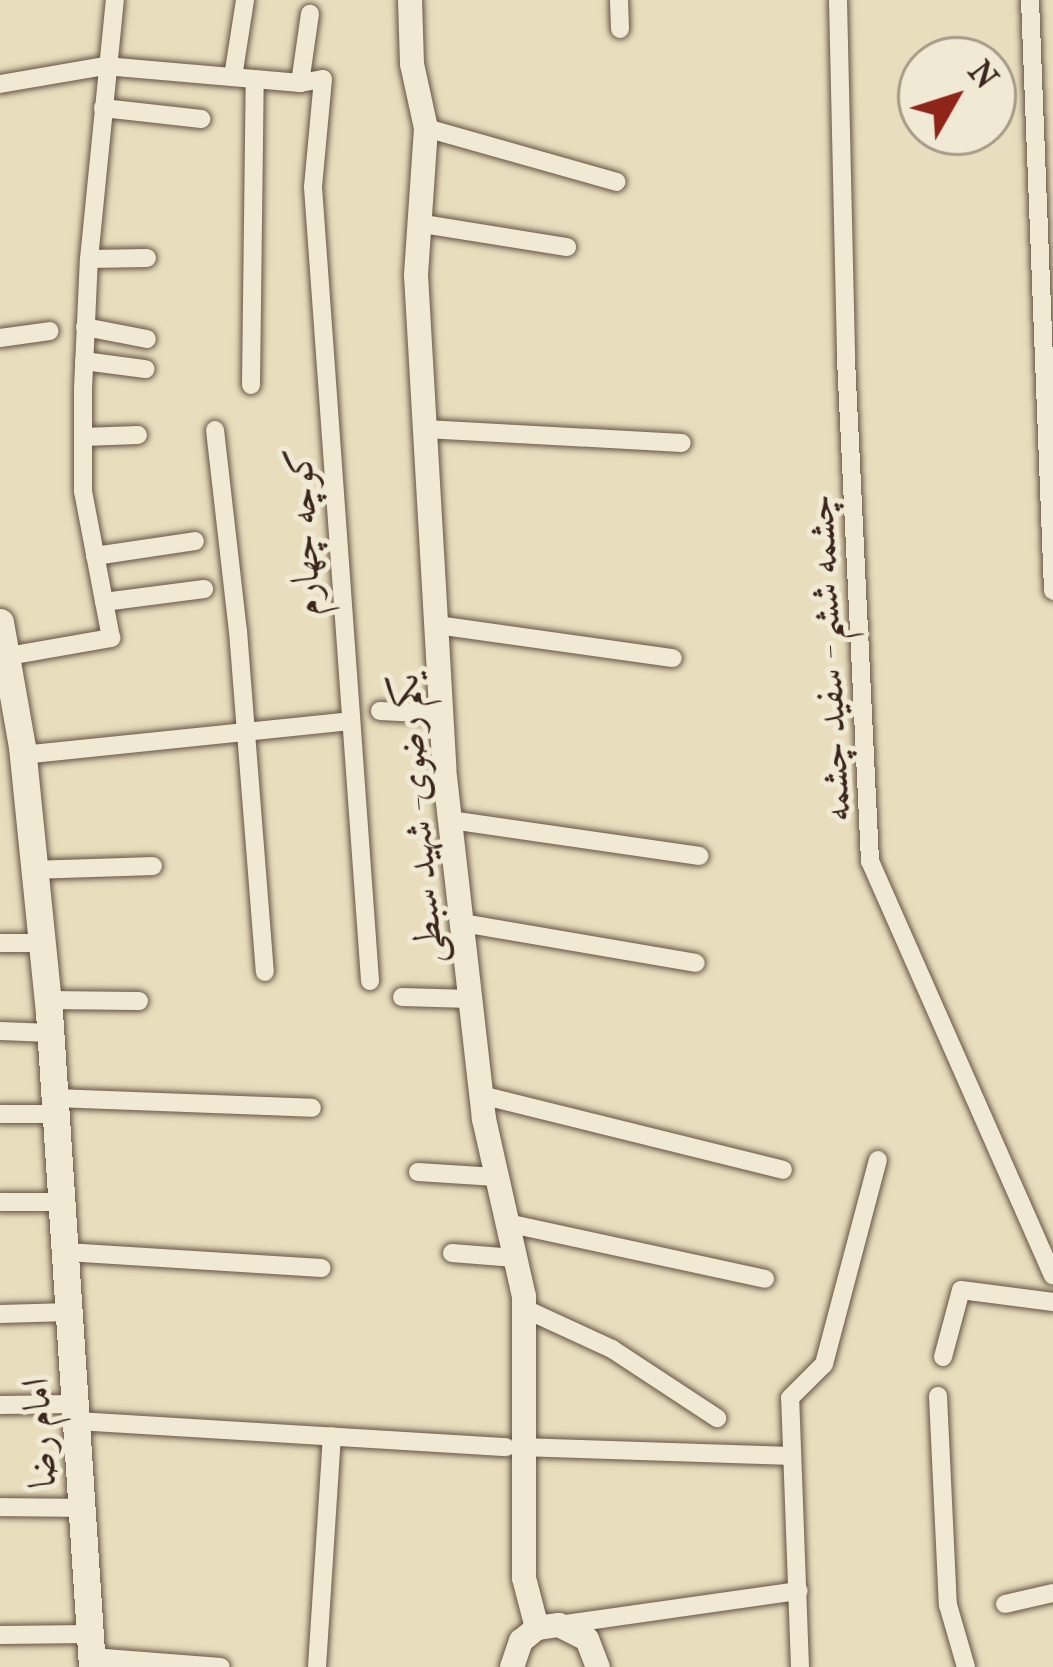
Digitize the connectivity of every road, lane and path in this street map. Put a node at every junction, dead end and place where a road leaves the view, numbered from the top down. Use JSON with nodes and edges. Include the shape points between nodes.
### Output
{"nodes":[{"id":1,"x":115,"y":0,"type":"edge"},
{"id":2,"x":245,"y":0,"type":"edge"},
{"id":3,"x":410,"y":0,"type":"edge"},
{"id":4,"x":619,"y":0,"type":"edge"},
{"id":5,"x":838,"y":0,"type":"edge"},
{"id":6,"x":1030,"y":0,"type":"edge"},
{"id":7,"x":310,"y":14,"type":"dead end"},
{"id":8,"x":620,"y":29,"type":"dead end"},
{"id":9,"x":106,"y":66,"type":"junction"},
{"id":10,"x":233,"y":77,"type":"junction"},
{"id":11,"x":255,"y":79,"type":"junction"},
{"id":12,"x":300,"y":83,"type":"junction"},
{"id":13,"x":0,"y":84,"type":"edge"},
{"id":14,"x":103,"y":108,"type":"junction"},
{"id":15,"x":201,"y":119,"type":"dead end"},
{"id":16,"x":426,"y":128,"type":"junction"},
{"id":17,"x":617,"y":182,"type":"dead end"},
{"id":18,"x":417,"y":223,"type":"junction"},
{"id":19,"x":567,"y":247,"type":"dead end"},
{"id":20,"x":147,"y":258,"type":"dead end"},
{"id":21,"x":89,"y":259,"type":"junction"},
{"id":22,"x":85,"y":327,"type":"junction"},
{"id":23,"x":50,"y":331,"type":"dead end"},
{"id":24,"x":0,"y":338,"type":"edge"},
{"id":25,"x":147,"y":340,"type":"dead end"},
{"id":26,"x":84,"y":361,"type":"junction"},
{"id":27,"x":146,"y":369,"type":"dead end"},
{"id":28,"x":251,"y":385,"type":"dead end"},
{"id":29,"x":425,"y":429,"type":"junction"},
{"id":30,"x":215,"y":430,"type":"dead end"},
{"id":31,"x":138,"y":436,"type":"dead end"},
{"id":32,"x":83,"y":437,"type":"junction"},
{"id":33,"x":682,"y":443,"type":"dead end"},
{"id":34,"x":195,"y":541,"type":"dead end"},
{"id":35,"x":1052,"y":554,"type":"edge"},
{"id":36,"x":95,"y":556,"type":"junction"},
{"id":37,"x":204,"y":590,"type":"dead end"},
{"id":38,"x":1053,"y":591,"type":"edge"},
{"id":39,"x":104,"y":602,"type":"junction"},
{"id":40,"x":0,"y":622,"type":"edge"},
{"id":41,"x":436,"y":625,"type":"junction"},
{"id":42,"x":8,"y":656,"type":"junction"},
{"id":43,"x":673,"y":658,"type":"dead end"},
{"id":44,"x":380,"y":711,"type":"dead end"},
{"id":45,"x":441,"y":714,"type":"junction"},
{"id":46,"x":350,"y":721,"type":"junction"},
{"id":47,"x":245,"y":729,"type":"junction"},
{"id":48,"x":14,"y":743,"type":"edge"},
{"id":49,"x":450,"y":820,"type":"junction"},
{"id":50,"x":699,"y":856,"type":"dead end"},
{"id":51,"x":153,"y":866,"type":"dead end"},
{"id":52,"x":32,"y":870,"type":"junction"},
{"id":53,"x":462,"y":923,"type":"junction"},
{"id":54,"x":0,"y":943,"type":"edge"},
{"id":55,"x":41,"y":943,"type":"junction"},
{"id":56,"x":696,"y":963,"type":"dead end"},
{"id":57,"x":265,"y":972,"type":"dead end"},
{"id":58,"x":370,"y":981,"type":"dead end"},
{"id":59,"x":402,"y":997,"type":"dead end"},
{"id":60,"x":470,"y":998,"type":"junction"},
{"id":61,"x":47,"y":1000,"type":"junction"},
{"id":62,"x":140,"y":1000,"type":"dead end"},
{"id":63,"x":0,"y":1031,"type":"edge"},
{"id":64,"x":50,"y":1033,"type":"junction"},
{"id":65,"x":481,"y":1095,"type":"junction"},
{"id":66,"x":56,"y":1106,"type":"junction"},
{"id":67,"x":312,"y":1108,"type":"dead end"},
{"id":68,"x":0,"y":1114,"type":"edge"},
{"id":69,"x":878,"y":1160,"type":"dead end"},
{"id":70,"x":783,"y":1170,"type":"dead end"},
{"id":71,"x":418,"y":1172,"type":"dead end"},
{"id":72,"x":496,"y":1177,"type":"junction"},
{"id":73,"x":0,"y":1202,"type":"edge"},
{"id":74,"x":62,"y":1202,"type":"junction"},
{"id":75,"x":507,"y":1222,"type":"junction"},
{"id":76,"x":66,"y":1252,"type":"junction"},
{"id":77,"x":452,"y":1253,"type":"dead end"},
{"id":78,"x":515,"y":1258,"type":"junction"},
{"id":79,"x":321,"y":1268,"type":"dead end"},
{"id":80,"x":1053,"y":1276,"type":"edge"},
{"id":81,"x":765,"y":1280,"type":"dead end"},
{"id":82,"x":1053,"y":1303,"type":"edge"},
{"id":83,"x":524,"y":1308,"type":"junction"},
{"id":84,"x":70,"y":1312,"type":"junction"},
{"id":85,"x":0,"y":1314,"type":"edge"},
{"id":86,"x":944,"y":1357,"type":"dead end"},
{"id":87,"x":938,"y":1396,"type":"dead end"},
{"id":88,"x":0,"y":1405,"type":"edge"},
{"id":89,"x":77,"y":1413,"type":"junction"},
{"id":90,"x":717,"y":1418,"type":"dead end"},
{"id":91,"x":332,"y":1436,"type":"junction"},
{"id":92,"x":513,"y":1447,"type":"junction"},
{"id":93,"x":791,"y":1456,"type":"junction"},
{"id":94,"x":0,"y":1507,"type":"edge"},
{"id":95,"x":83,"y":1508,"type":"junction"},
{"id":96,"x":799,"y":1591,"type":"junction"},
{"id":97,"x":1053,"y":1593,"type":"edge"},
{"id":98,"x":1005,"y":1604,"type":"dead end"},
{"id":99,"x":548,"y":1626,"type":"junction"},
{"id":100,"x":0,"y":1635,"type":"edge"},
{"id":101,"x":587,"y":1639,"type":"junction"},
{"id":102,"x":92,"y":1653,"type":"edge"},
{"id":103,"x":221,"y":1667,"type":"edge"},
{"id":104,"x":317,"y":1667,"type":"edge"},
{"id":105,"x":512,"y":1667,"type":"edge"},
{"id":106,"x":598,"y":1667,"type":"edge"},
{"id":107,"x":613,"y":1667,"type":"edge"},
{"id":108,"x":800,"y":1667,"type":"edge"},
{"id":109,"x":967,"y":1667,"type":"edge"}],
"edges":[{"from":1,"to":9,"type":"street"},
{"from":2,"to":10,"type":"street"},
{"from":3,"to":16,"type":"street","name":"یکم رضوی- شهید سبطی"},
{"from":4,"to":8,"type":"street"},
{"from":5,"to":80,"type":"street","name":"چشمه ششم - سفید چشمه","via":[[870,861]]},
{"from":6,"to":35,"type":"street"},
{"from":7,"to":12,"type":"street"},
{"from":9,"to":10,"type":"street"},
{"from":9,"to":13,"type":"street"},
{"from":9,"to":14,"type":"street"},
{"from":10,"to":11,"type":"street"},
{"from":11,"to":12,"type":"street"},
{"from":11,"to":28,"type":"street"},
{"from":12,"to":46,"type":"street","name":"کوچه چهارم","via":[[322,79],[313,187]]},
{"from":14,"to":15,"type":"street"},
{"from":14,"to":21,"type":"street"},
{"from":16,"to":17,"type":"street"},
{"from":16,"to":18,"type":"street","name":"یکم رضوی- شهید سبطی"},
{"from":18,"to":19,"type":"street"},
{"from":18,"to":29,"type":"street","name":"یکم رضوی- شهید سبطی"},
{"from":20,"to":21,"type":"street"},
{"from":21,"to":22,"type":"street"},
{"from":22,"to":25,"type":"street"},
{"from":22,"to":26,"type":"street"},
{"from":23,"to":24,"type":"street"},
{"from":26,"to":27,"type":"street"},
{"from":26,"to":32,"type":"street"},
{"from":29,"to":33,"type":"street"},
{"from":29,"to":41,"type":"street","name":"یکم رضوی- شهید سبطی"},
{"from":30,"to":47,"type":"street"},
{"from":31,"to":32,"type":"street"},
{"from":32,"to":36,"type":"street"},
{"from":34,"to":36,"type":"street"},
{"from":35,"to":38,"type":"street"},
{"from":36,"to":39,"type":"street"},
{"from":37,"to":39,"type":"street"},
{"from":39,"to":42,"type":"street","via":[[111,638]]},
{"from":40,"to":42,"type":"main road","name":"امام رضا"},
{"from":41,"to":43,"type":"street"},
{"from":41,"to":45,"type":"street","name":"یکم رضوی- شهید سبطی"},
{"from":42,"to":48,"type":"main road","name":"امام رضا"},
{"from":44,"to":45,"type":"street"},
{"from":45,"to":49,"type":"street","name":"یکم رضوی- شهید سبطی"},
{"from":46,"to":47,"type":"street"},
{"from":46,"to":58,"type":"street","name":"کوچه چهارم"},
{"from":47,"to":48,"type":"street"},
{"from":47,"to":57,"type":"street"},
{"from":48,"to":52,"type":"main road","name":"امام رضا"},
{"from":49,"to":50,"type":"street"},
{"from":49,"to":53,"type":"street","name":"یکم رضوی- شهید سبطی"},
{"from":51,"to":52,"type":"street"},
{"from":52,"to":55,"type":"main road","name":"امام رضا"},
{"from":53,"to":56,"type":"street"},
{"from":53,"to":60,"type":"street","name":"یکم رضوی- شهید سبطی"},
{"from":54,"to":55,"type":"street"},
{"from":55,"to":61,"type":"main road","name":"امام رضا"},
{"from":59,"to":60,"type":"street"},
{"from":60,"to":65,"type":"street","name":"یکم رضوی- شهید سبطی"},
{"from":61,"to":62,"type":"street"},
{"from":61,"to":64,"type":"main road","name":"امام رضا"},
{"from":63,"to":64,"type":"street"},
{"from":64,"to":66,"type":"main road","name":"امام رضا"},
{"from":65,"to":70,"type":"street"},
{"from":65,"to":72,"type":"street","name":"یکم رضوی- شهید سبطی"},
{"from":66,"to":67,"type":"street"},
{"from":66,"to":68,"type":"street"},
{"from":66,"to":74,"type":"main road","name":"امام رضا"},
{"from":69,"to":93,"type":"street","via":[[824,1364],[790,1398]]},
{"from":71,"to":72,"type":"street"},
{"from":72,"to":75,"type":"street","name":"یکم رضوی- شهید سبطی"},
{"from":73,"to":74,"type":"street"},
{"from":74,"to":76,"type":"main road","name":"امام رضا"},
{"from":75,"to":78,"type":"street","name":"یکم رضوی- شهید سبطی"},
{"from":75,"to":81,"type":"street"},
{"from":76,"to":79,"type":"street"},
{"from":76,"to":84,"type":"main road","name":"امام رضا"},
{"from":77,"to":78,"type":"street"},
{"from":78,"to":83,"type":"street","name":"یکم رضوی- شهید سبطی"},
{"from":82,"to":86,"type":"street","via":[[961,1290]]},
{"from":83,"to":90,"type":"street","via":[[611,1349]]},
{"from":83,"to":92,"type":"street","name":"یکم رضوی- شهید سبطی"},
{"from":84,"to":85,"type":"street"},
{"from":84,"to":89,"type":"main road","name":"امام رضا"},
{"from":87,"to":109,"type":"street","via":[[948,1605]]},
{"from":88,"to":89,"type":"street"},
{"from":89,"to":91,"type":"street"},
{"from":89,"to":95,"type":"main road","name":"امام رضا"},
{"from":91,"to":92,"type":"street"},
{"from":91,"to":104,"type":"street"},
{"from":92,"to":93,"type":"street"},
{"from":92,"to":99,"type":"street","name":"یکم رضوی- شهید سبطی","via":[[524,1578]]},
{"from":93,"to":96,"type":"street"},
{"from":94,"to":95,"type":"street"},
{"from":95,"to":102,"type":"main road","name":"امام رضا"},
{"from":96,"to":99,"type":"street"},
{"from":96,"to":108,"type":"street"},
{"from":97,"to":98,"type":"street"},
{"from":99,"to":101,"type":"street"},
{"from":99,"to":105,"type":"street","via":[[520,1641]]},
{"from":100,"to":102,"type":"street"},
{"from":101,"to":106,"type":"street"},
{"from":101,"to":107,"type":"street"},
{"from":102,"to":103,"type":"street"}]}
